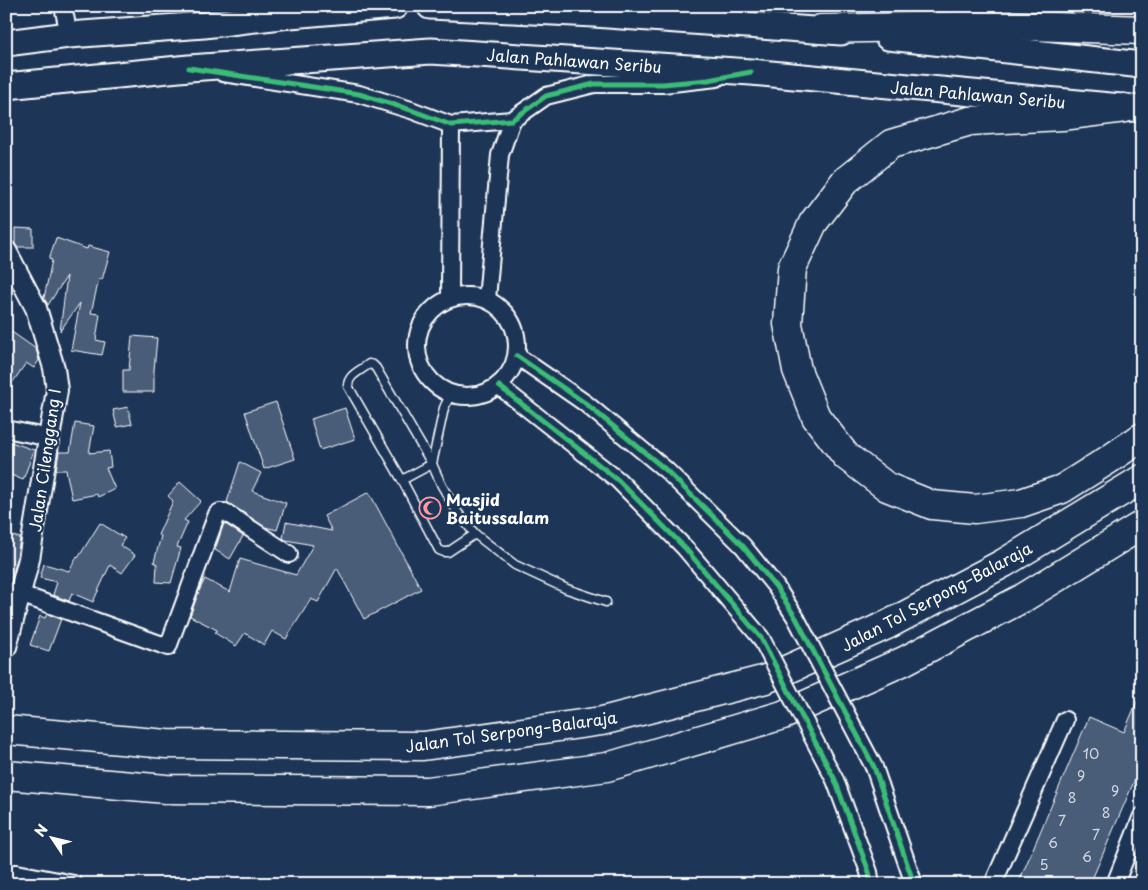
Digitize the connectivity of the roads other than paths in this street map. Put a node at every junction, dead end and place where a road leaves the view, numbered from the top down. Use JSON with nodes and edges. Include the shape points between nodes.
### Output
{"nodes":[{"id":1,"x":63,"y":6,"type":"edge"},
{"id":2,"x":395,"y":6,"type":"edge"},
{"id":3,"x":430,"y":6,"type":"edge"},
{"id":4,"x":289,"y":11,"type":"edge"},
{"id":5,"x":821,"y":29,"type":"junction"},
{"id":6,"x":1142,"y":30,"type":"edge"},
{"id":7,"x":68,"y":35,"type":"junction"},
{"id":8,"x":6,"y":43,"type":"edge"},
{"id":9,"x":1142,"y":65,"type":"edge"},
{"id":10,"x":189,"y":68,"type":"junction"},
{"id":11,"x":751,"y":72,"type":"junction"},
{"id":12,"x":6,"y":86,"type":"edge"},
{"id":13,"x":1133,"y":109,"type":"edge"},
{"id":14,"x":512,"y":120,"type":"junction"},
{"id":15,"x":451,"y":125,"type":"junction"},
{"id":16,"x":6,"y":251,"type":"edge"},
{"id":17,"x":450,"y":298,"type":"junction"},
{"id":18,"x":487,"y":299,"type":"junction"},
{"id":19,"x":517,"y":356,"type":"junction"},
{"id":20,"x":499,"y":386,"type":"junction"},
{"id":21,"x":450,"y":395,"type":"junction"},
{"id":22,"x":6,"y":429,"type":"edge"},
{"id":23,"x":1142,"y":436,"type":"edge"},
{"id":24,"x":50,"y":438,"type":"junction"},
{"id":25,"x":432,"y":464,"type":"junction"},
{"id":26,"x":1142,"y":479,"type":"edge"},
{"id":27,"x":402,"y":480,"type":"junction"},
{"id":28,"x":1142,"y":526,"type":"edge"},
{"id":29,"x":476,"y":534,"type":"junction"},
{"id":30,"x":289,"y":554,"type":"dead end"},
{"id":31,"x":13,"y":593,"type":"edge"},
{"id":32,"x":606,"y":602,"type":"dead end"},
{"id":33,"x":6,"y":646,"type":"edge"},
{"id":34,"x":1065,"y":720,"type":"dead end"},
{"id":35,"x":6,"y":730,"type":"edge"},
{"id":36,"x":6,"y":775,"type":"edge"},
{"id":37,"x":1142,"y":816,"type":"edge"},
{"id":38,"x":12,"y":873,"type":"edge"},
{"id":39,"x":38,"y":884,"type":"edge"},
{"id":40,"x":74,"y":884,"type":"edge"},
{"id":41,"x":871,"y":884,"type":"edge"},
{"id":42,"x":914,"y":884,"type":"edge"},
{"id":43,"x":993,"y":884,"type":"edge"},
{"id":44,"x":1115,"y":884,"type":"edge"}],
"edges":[{"from":1,"to":7,"type":"street"},
{"from":2,"to":4,"type":"main road"},
{"from":3,"to":5,"type":"main road"},
{"from":4,"to":7,"type":"main road","via":[[204,25]]},
{"from":5,"to":6,"type":"highway","via":[[1003,25]]},
{"from":5,"to":9,"type":"main road"},
{"from":7,"to":8,"type":"main road"},
{"from":10,"to":11,"type":"main road","name":"Jalan Pahlawan Seribu","via":[[431,51]]},
{"from":10,"to":12,"type":"main road","name":"Jalan Pahlawan Seribu"},
{"from":10,"to":15,"type":"street","via":[[359,94]]},
{"from":11,"to":13,"type":"main road","name":"Jalan Pahlawan Seribu"},
{"from":11,"to":14,"type":"street","via":[[663,84],[594,84],[546,96]]},
{"from":13,"to":23,"type":"highway","via":[[970,121],[891,144],[845,181],[813,224],[792,268],[788,324],[796,370],[816,418],[846,456],[887,487],[932,504],[975,509],[1022,503],[1062,489]]},
{"from":14,"to":15,"type":"street"},
{"from":14,"to":18,"type":"street","via":[[500,155]]},
{"from":15,"to":17,"type":"street"},
{"from":16,"to":24,"type":"street","name":"Jalan Cilenggang I","via":[[36,308],[54,368],[57,390]]},
{"from":17,"to":18,"type":"street","via":[[475,296]]},
{"from":17,"to":21,"type":"street","via":[[435,307],[424,320],[418,337],[417,355],[423,371],[434,385]]},
{"from":18,"to":19,"type":"street","via":[[502,308],[512,322],[518,339]]},
{"from":19,"to":20,"type":"street","via":[[510,373]]},
{"from":19,"to":42,"type":"street","bridge":true,"via":[[586,403],[666,470],[743,546],[776,586],[874,768]]},
{"from":20,"to":21,"type":"street","via":[[483,394]]},
{"from":20,"to":41,"type":"street","bridge":true,"via":[[618,480],[685,548],[761,638],[835,780]]},
{"from":21,"to":25,"type":"lane","via":[[444,408]]},
{"from":22,"to":24,"type":"street"},
{"from":24,"to":31,"type":"street","name":"Jalan Cilenggang I","via":[[29,559]]},
{"from":25,"to":27,"type":"lane"},
{"from":25,"to":27,"type":"lane","via":[[376,368],[369,364],[350,378],[348,386]]},
{"from":25,"to":29,"type":"lane","via":[[458,513]]},
{"from":26,"to":35,"type":"highway","name":"Jalan Tol Serpong–Balaraja","via":[[1004,563],[888,625],[766,679],[602,722],[423,746],[167,744]]},
{"from":27,"to":29,"type":"lane","via":[[439,550],[448,552]]},
{"from":28,"to":36,"type":"highway","via":[[1023,598],[904,661],[782,715],[607,767],[428,791],[166,788]]},
{"from":29,"to":32,"type":"lane","via":[[515,565],[567,589]]},
{"from":30,"to":31,"type":"street","via":[[225,512],[217,514],[168,647]]},
{"from":31,"to":33,"type":"street","name":"Jalan Cilenggang I"},
{"from":34,"to":43,"type":"street"},
{"from":37,"to":44,"type":"street"},
{"from":38,"to":39,"type":"lane"},
{"from":38,"to":40,"type":"street"}]}
